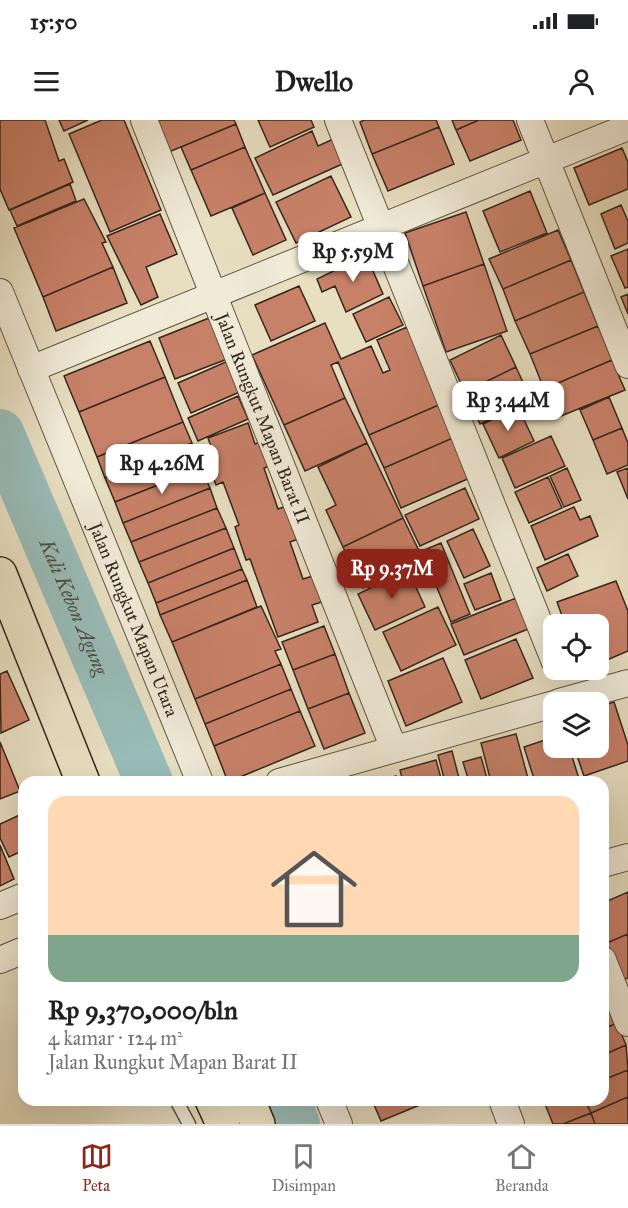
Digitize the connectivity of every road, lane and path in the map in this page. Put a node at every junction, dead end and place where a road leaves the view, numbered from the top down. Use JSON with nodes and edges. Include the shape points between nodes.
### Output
{"nodes":[{"id":1,"x":144,"y":120,"type":"edge"},
{"id":2,"x":338,"y":120,"type":"edge"},
{"id":3,"x":531,"y":120,"type":"edge"},
{"id":4,"x":628,"y":127,"type":"edge"},
{"id":5,"x":546,"y":160,"type":"junction"},
{"id":6,"x":381,"y":227,"type":"junction"},
{"id":7,"x":0,"y":292,"type":"edge"},
{"id":8,"x":215,"y":294,"type":"junction"},
{"id":9,"x":628,"y":365,"type":"edge"},
{"id":10,"x":31,"y":369,"type":"junction"},
{"id":11,"x":0,"y":574,"type":"edge"},
{"id":12,"x":543,"y":632,"type":"edge"},
{"id":13,"x":628,"y":682,"type":"edge"},
{"id":14,"x":594,"y":692,"type":"edge"},
{"id":15,"x":543,"y":707,"type":"edge"},
{"id":16,"x":394,"y":749,"type":"junction"},
{"id":17,"x":82,"y":776,"type":"edge"},
{"id":18,"x":198,"y":776,"type":"edge"},
{"id":19,"x":300,"y":776,"type":"edge"},
{"id":20,"x":628,"y":857,"type":"edge"},
{"id":21,"x":609,"y":862,"type":"edge"},
{"id":22,"x":18,"y":898,"type":"edge"},
{"id":23,"x":0,"y":906,"type":"edge"},
{"id":24,"x":18,"y":952,"type":"edge"},
{"id":25,"x":0,"y":960,"type":"edge"},
{"id":26,"x":609,"y":975,"type":"edge"},
{"id":27,"x":628,"y":1023,"type":"edge"},
{"id":28,"x":179,"y":1106,"type":"edge"},
{"id":29,"x":215,"y":1106,"type":"edge"},
{"id":30,"x":250,"y":1106,"type":"edge"},
{"id":31,"x":332,"y":1106,"type":"edge"},
{"id":32,"x":504,"y":1106,"type":"edge"},
{"id":33,"x":189,"y":1124,"type":"edge"},
{"id":34,"x":223,"y":1124,"type":"edge"},
{"id":35,"x":258,"y":1124,"type":"edge"},
{"id":36,"x":339,"y":1124,"type":"edge"},
{"id":37,"x":511,"y":1124,"type":"edge"}],
"edges":[{"from":1,"to":8,"type":"street","name":"Jalan Rungkut Mapan Barat II"},
{"from":2,"to":6,"type":"street"},
{"from":3,"to":5,"type":"street"},
{"from":4,"to":5,"type":"street"},
{"from":5,"to":6,"type":"street"},
{"from":5,"to":9,"type":"street"},
{"from":6,"to":8,"type":"street"},
{"from":6,"to":12,"type":"street"},
{"from":7,"to":10,"type":"street","name":"Jalan Rungkut Mapan Utara"},
{"from":8,"to":10,"type":"street"},
{"from":8,"to":16,"type":"street","name":"Jalan Rungkut Mapan Barat II"},
{"from":10,"to":18,"type":"street","name":"Jalan Rungkut Mapan Utara"},
{"from":11,"to":17,"type":"main road"},
{"from":13,"to":14,"type":"street"},
{"from":15,"to":16,"type":"street"},
{"from":16,"to":19,"type":"street"},
{"from":20,"to":21,"type":"street"},
{"from":22,"to":23,"type":"street"},
{"from":24,"to":25,"type":"street"},
{"from":26,"to":27,"type":"street"},
{"from":28,"to":33,"type":"lane"},
{"from":29,"to":34,"type":"main road"},
{"from":30,"to":35,"type":"main road"},
{"from":31,"to":36,"type":"street"},
{"from":32,"to":37,"type":"street"}]}
